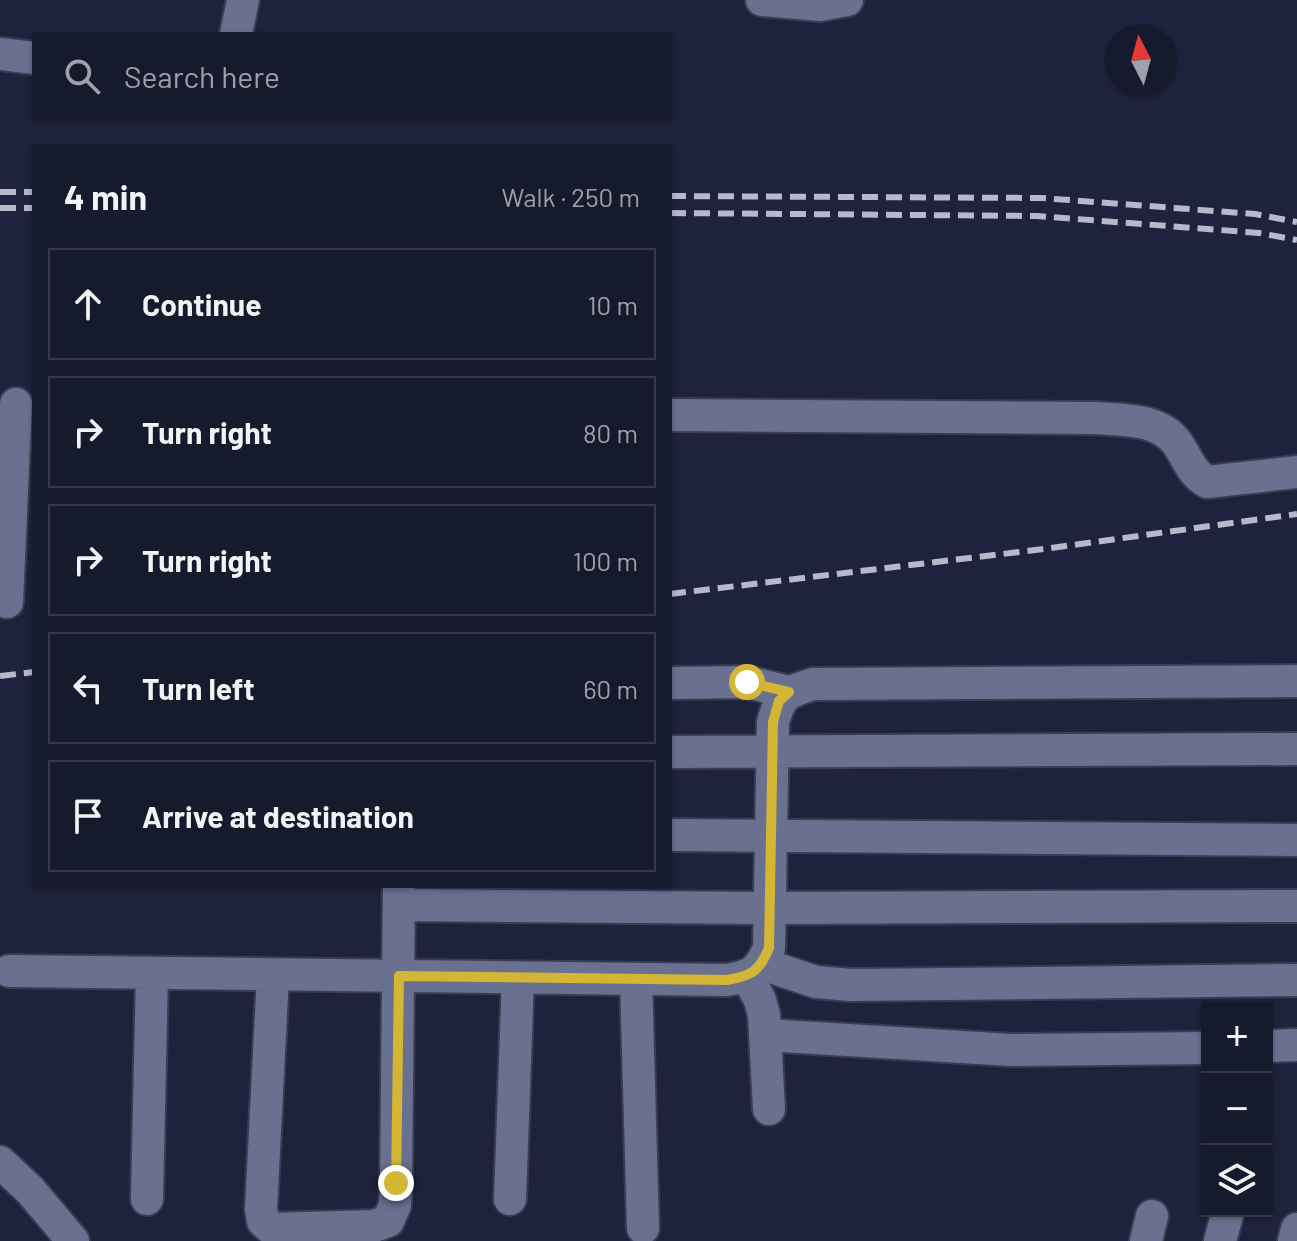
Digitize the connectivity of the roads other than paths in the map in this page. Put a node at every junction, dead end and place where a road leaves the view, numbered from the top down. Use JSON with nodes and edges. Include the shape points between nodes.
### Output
{"nodes":[{"id":1,"x":243,"y":0,"type":"edge"},
{"id":2,"x":762,"y":0,"type":"edge"},
{"id":3,"x":847,"y":0,"type":"edge"},
{"id":4,"x":236,"y":32,"type":"edge"},
{"id":5,"x":0,"y":54,"type":"edge"},
{"id":6,"x":32,"y":58,"type":"edge"},
{"id":7,"x":17,"y":404,"type":"edge"},
{"id":8,"x":672,"y":415,"type":"edge"},
{"id":9,"x":1297,"y":472,"type":"edge"},
{"id":10,"x":7,"y":602,"type":"dead end"},
{"id":11,"x":1297,"y":681,"type":"edge"},
{"id":12,"x":672,"y":683,"type":"edge"},
{"id":13,"x":789,"y":692,"type":"junction"},
{"id":14,"x":1297,"y":749,"type":"edge"},
{"id":15,"x":772,"y":751,"type":"junction"},
{"id":16,"x":672,"y":752,"type":"edge"},
{"id":17,"x":771,"y":834,"type":"junction"},
{"id":18,"x":672,"y":835,"type":"edge"},
{"id":19,"x":1297,"y":840,"type":"edge"},
{"id":20,"x":399,"y":896,"type":"edge"},
{"id":21,"x":1297,"y":906,"type":"edge"},
{"id":22,"x":770,"y":908,"type":"junction"},
{"id":23,"x":755,"y":970,"type":"junction"},
{"id":24,"x":9,"y":971,"type":"dead end"},
{"id":25,"x":152,"y":973,"type":"junction"},
{"id":26,"x":273,"y":975,"type":"junction"},
{"id":27,"x":399,"y":976,"type":"junction"},
{"id":28,"x":518,"y":978,"type":"junction"},
{"id":29,"x":636,"y":979,"type":"junction"},
{"id":30,"x":1297,"y":980,"type":"edge"},
{"id":31,"x":766,"y":1035,"type":"junction"},
{"id":32,"x":1297,"y":1045,"type":"edge"},
{"id":33,"x":1273,"y":1046,"type":"edge"},
{"id":34,"x":1201,"y":1048,"type":"edge"},
{"id":35,"x":769,"y":1109,"type":"dead end"},
{"id":36,"x":0,"y":1162,"type":"edge"},
{"id":37,"x":147,"y":1199,"type":"dead end"},
{"id":38,"x":510,"y":1199,"type":"dead end"},
{"id":39,"x":643,"y":1228,"type":"dead end"},
{"id":40,"x":1297,"y":1229,"type":"edge"},
{"id":41,"x":73,"y":1241,"type":"edge"},
{"id":42,"x":1294,"y":1241,"type":"edge"}],
"edges":[{"from":1,"to":4,"type":"street"},
{"from":2,"to":3,"type":"street","via":[[820,5]]},
{"from":5,"to":6,"type":"street"},
{"from":7,"to":10,"type":"street"},
{"from":8,"to":9,"type":"street","via":[[1135,421],[1167,432],[1196,475],[1207,482]]},
{"from":11,"to":13,"type":"street","via":[[813,684]]},
{"from":12,"to":13,"type":"street","via":[[747,682]]},
{"from":13,"to":15,"type":"street","via":[[779,701]]},
{"from":14,"to":15,"type":"street"},
{"from":15,"to":16,"type":"street"},
{"from":15,"to":17,"type":"street"},
{"from":17,"to":18,"type":"street"},
{"from":17,"to":19,"type":"street"},
{"from":17,"to":22,"type":"street"},
{"from":20,"to":22,"type":"street"},
{"from":20,"to":27,"type":"street"},
{"from":21,"to":22,"type":"street"},
{"from":22,"to":23,"type":"street","via":[[769,948]]},
{"from":23,"to":29,"type":"street","via":[[727,980]]},
{"from":23,"to":30,"type":"street","via":[[851,985]]},
{"from":23,"to":31,"type":"street"},
{"from":24,"to":25,"type":"street"},
{"from":25,"to":26,"type":"street"},
{"from":25,"to":37,"type":"street"},
{"from":26,"to":27,"type":"street"},
{"from":26,"to":27,"type":"street","via":[[261,1209],[263,1221],[272,1229],[374,1226],[388,1221],[396,1183]]},
{"from":27,"to":28,"type":"street"},
{"from":28,"to":29,"type":"street"},
{"from":28,"to":38,"type":"street"},
{"from":29,"to":39,"type":"street"},
{"from":31,"to":34,"type":"street","via":[[1011,1050]]},
{"from":31,"to":35,"type":"street"},
{"from":32,"to":33,"type":"street"},
{"from":36,"to":41,"type":"street"},
{"from":40,"to":42,"type":"street"}]}
